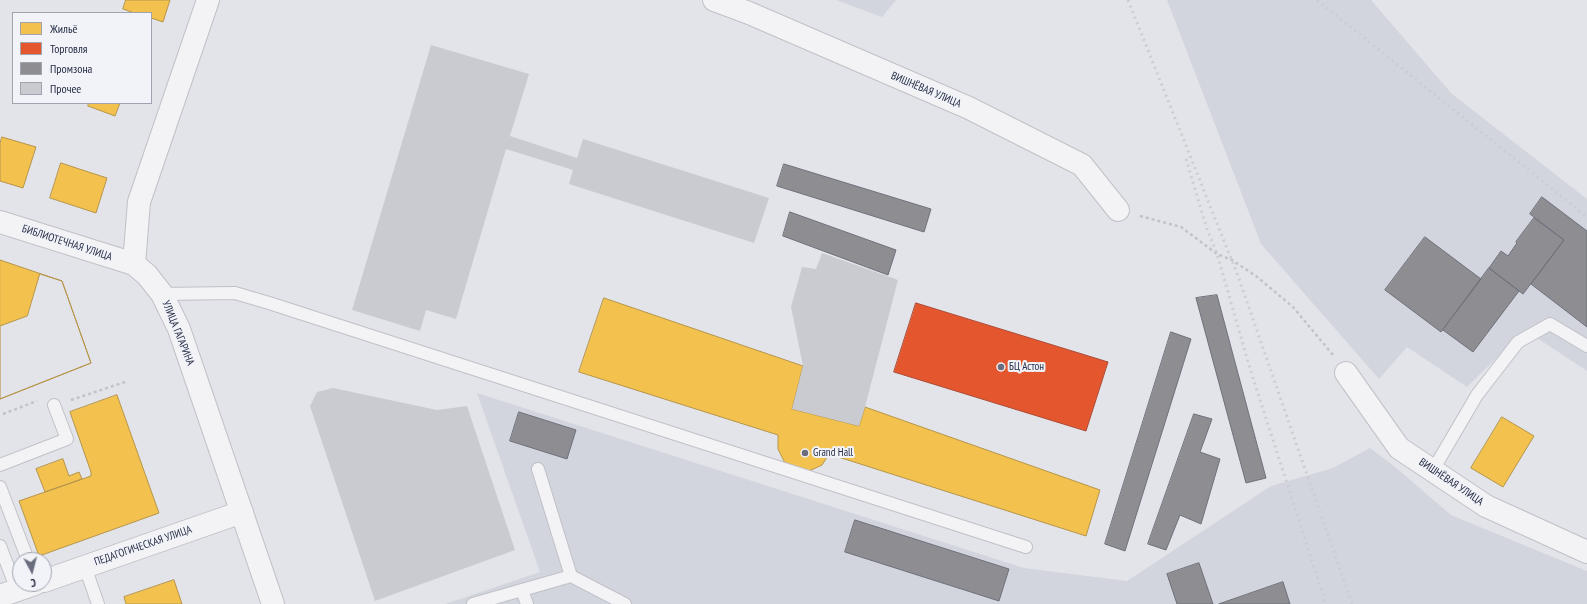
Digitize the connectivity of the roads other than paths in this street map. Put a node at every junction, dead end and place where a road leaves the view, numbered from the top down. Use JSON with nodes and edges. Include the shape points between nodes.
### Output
{"nodes":[{"id":1,"x":208,"y":0,"type":"edge"},
{"id":2,"x":714,"y":0,"type":"edge"},
{"id":3,"x":1118,"y":210,"type":"road end"},
{"id":4,"x":0,"y":222,"type":"edge"},
{"id":5,"x":134,"y":264,"type":"junction"},
{"id":6,"x":162,"y":294,"type":"junction"},
{"id":7,"x":1587,"y":346,"type":"edge"},
{"id":8,"x":1346,"y":373,"type":"road end"},
{"id":9,"x":54,"y":405,"type":"road end"},
{"id":10,"x":0,"y":465,"type":"edge"},
{"id":11,"x":538,"y":469,"type":"dead end"},
{"id":12,"x":1433,"y":470,"type":"junction"},
{"id":13,"x":0,"y":487,"type":"edge"},
{"id":14,"x":242,"y":512,"type":"junction"},
{"id":15,"x":0,"y":546,"type":"edge"},
{"id":16,"x":1026,"y":547,"type":"dead end"},
{"id":17,"x":25,"y":552,"type":"edge"},
{"id":18,"x":1587,"y":552,"type":"edge"},
{"id":19,"x":85,"y":567,"type":"junction"},
{"id":20,"x":12,"y":575,"type":"edge"},
{"id":21,"x":571,"y":576,"type":"junction"},
{"id":22,"x":52,"y":578,"type":"edge"},
{"id":23,"x":522,"y":590,"type":"junction"},
{"id":24,"x":98,"y":604,"type":"edge"},
{"id":25,"x":273,"y":604,"type":"edge"},
{"id":26,"x":473,"y":604,"type":"edge"},
{"id":27,"x":527,"y":604,"type":"edge"},
{"id":28,"x":624,"y":604,"type":"edge"}],
"edges":[{"from":1,"to":5,"type":"street","via":[[138,202]]},
{"from":2,"to":3,"type":"street","name":"ВИШНЁВАЯ УЛИЦА","via":[[969,108],[1082,164]]},
{"from":4,"to":5,"type":"street","name":"БИБЛИОТЕЧНАЯ УЛИЦА"},
{"from":5,"to":6,"type":"street","name":"УЛИЦА ГАГАРИНА"},
{"from":6,"to":14,"type":"street","name":"УЛИЦА ГАГАРИНА","via":[[179,329]]},
{"from":6,"to":16,"type":"lane","via":[[235,293]]},
{"from":7,"to":12,"type":"lane","via":[[1550,324],[1518,342],[1477,395]]},
{"from":8,"to":12,"type":"street","name":"ВИШНЁВАЯ УЛИЦА","via":[[1399,448]]},
{"from":9,"to":10,"type":"lane","via":[[67,439]]},
{"from":11,"to":21,"type":"lane"},
{"from":12,"to":18,"type":"street","name":"ВИШНЁВАЯ УЛИЦА","via":[[1486,506]]},
{"from":13,"to":17,"type":"lane"},
{"from":14,"to":19,"type":"street","name":"ПЕДАГОГИЧЕСКАЯ УЛИЦА"},
{"from":14,"to":25,"type":"street","name":"УЛИЦА ГАГАРИНА"},
{"from":15,"to":20,"type":"lane"},
{"from":19,"to":22,"type":"street","name":"ПЕДАГОГИЧЕСКАЯ УЛИЦА"},
{"from":19,"to":24,"type":"lane"},
{"from":21,"to":23,"type":"lane"},
{"from":21,"to":28,"type":"lane"},
{"from":23,"to":26,"type":"lane"},
{"from":23,"to":27,"type":"lane"}]}
